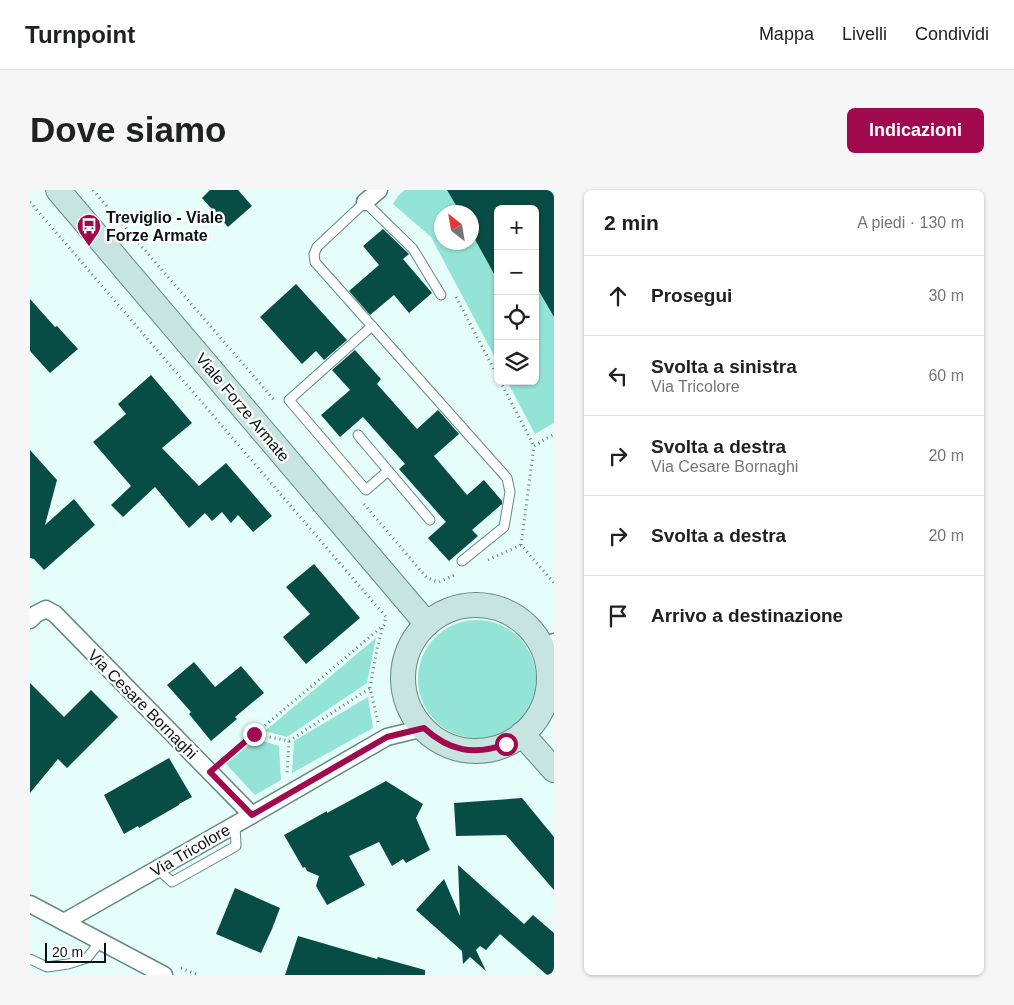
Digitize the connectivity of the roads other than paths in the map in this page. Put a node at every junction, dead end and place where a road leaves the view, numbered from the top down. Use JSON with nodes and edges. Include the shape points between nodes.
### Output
{"nodes":[{"id":1,"x":58,"y":190,"type":"edge"},
{"id":2,"x":379,"y":190,"type":"edge"},
{"id":3,"x":365,"y":202,"type":"junction"},
{"id":4,"x":441,"y":295,"type":"dead end"},
{"id":5,"x":372,"y":326,"type":"junction"},
{"id":6,"x":358,"y":435,"type":"dead end"},
{"id":7,"x":388,"y":471,"type":"junction"},
{"id":8,"x":430,"y":520,"type":"dead end"},
{"id":9,"x":462,"y":561,"type":"dead end"},
{"id":10,"x":30,"y":620,"type":"edge"},
{"id":11,"x":427,"y":624,"type":"junction"},
{"id":12,"x":548,"y":645,"type":"edge"},
{"id":13,"x":424,"y":728,"type":"junction"},
{"id":14,"x":522,"y":734,"type":"junction"},
{"id":15,"x":554,"y":770,"type":"edge"},
{"id":16,"x":252,"y":815,"type":"junction"},
{"id":17,"x":30,"y":904,"type":"edge"},
{"id":18,"x":64,"y":922,"type":"junction"},
{"id":19,"x":100,"y":942,"type":"junction"},
{"id":20,"x":30,"y":959,"type":"edge"},
{"id":21,"x":164,"y":975,"type":"edge"}],
"edges":[{"from":1,"to":11,"type":"street","name":"Viale Forze Armate"},
{"from":2,"to":3,"type":"street"},
{"from":3,"to":4,"type":"lane","via":[[413,249]]},
{"from":3,"to":5,"type":"lane","via":[[314,254],[315,262]]},
{"from":5,"to":7,"type":"lane","via":[[289,400],[366,490]]},
{"from":5,"to":9,"type":"lane","via":[[507,478],[510,492],[504,527]]},
{"from":6,"to":7,"type":"lane"},
{"from":7,"to":8,"type":"lane"},
{"from":10,"to":16,"type":"street","name":"Via Cesare Bornaghi","via":[[46,609],[55,614]]},
{"from":11,"to":12,"type":"street","via":[[456,608],[490,606],[520,619]]},
{"from":11,"to":13,"type":"street","via":[[412,644],[404,667],[410,708]]},
{"from":12,"to":14,"type":"street","via":[[548,693],[541,712]]},
{"from":13,"to":14,"type":"street","via":[[441,742],[468,750],[488,750]]},
{"from":13,"to":16,"type":"street","name":"Via Tricolore","via":[[387,737]]},
{"from":14,"to":15,"type":"street"},
{"from":16,"to":18,"type":"street","name":"Via Tricolore"},
{"from":17,"to":18,"type":"street"},
{"from":18,"to":19,"type":"street"},
{"from":19,"to":20,"type":"lane","via":[[87,958],[68,964],[46,967]]},
{"from":19,"to":21,"type":"street"}]}
